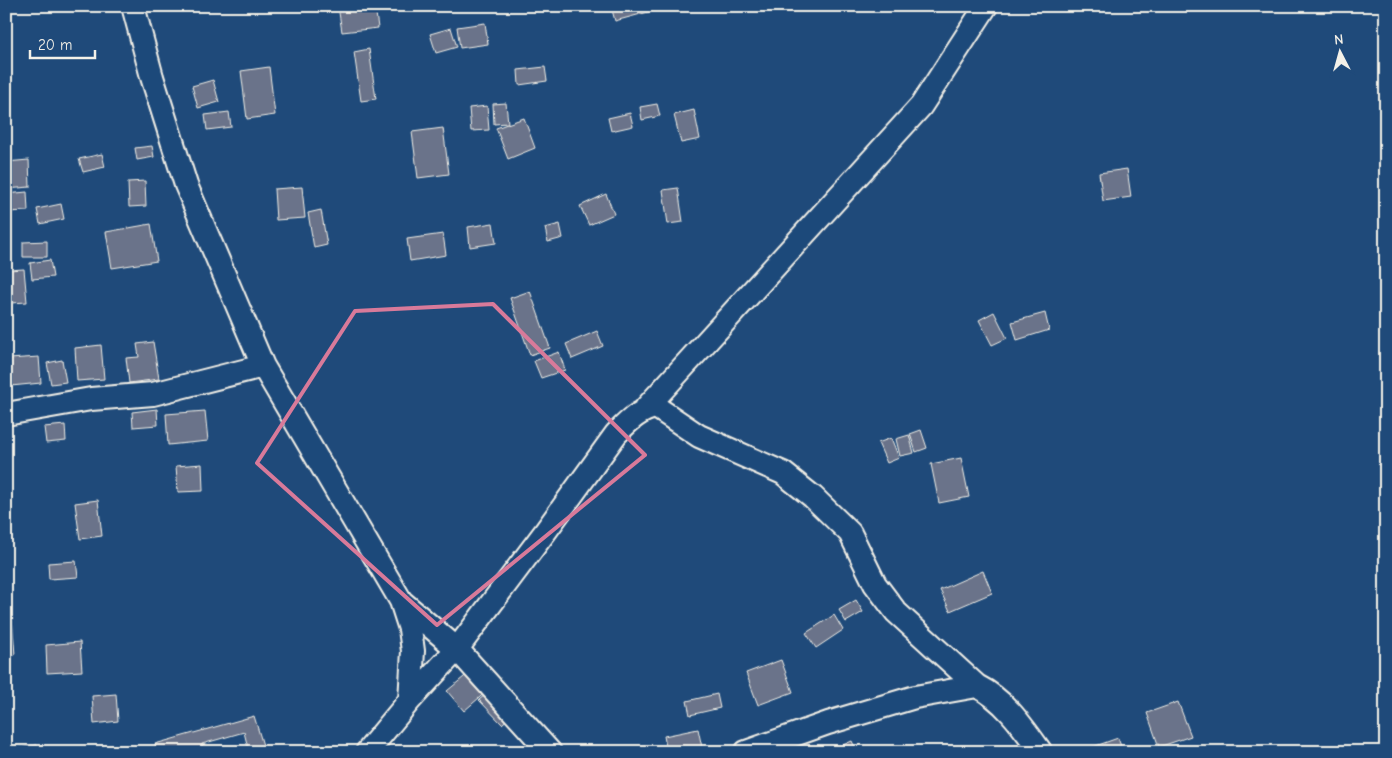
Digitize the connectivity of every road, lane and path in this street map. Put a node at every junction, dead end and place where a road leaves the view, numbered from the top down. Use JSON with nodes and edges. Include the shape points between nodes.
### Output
{"nodes":[{"id":1,"x":133,"y":6,"type":"edge"},
{"id":2,"x":986,"y":6,"type":"edge"},
{"id":3,"x":263,"y":366,"type":"junction"},
{"id":4,"x":646,"y":408,"type":"junction"},
{"id":5,"x":6,"y":414,"type":"edge"},
{"id":6,"x":401,"y":601,"type":"junction"},
{"id":7,"x":457,"y":649,"type":"junction"},
{"id":8,"x":977,"y":686,"type":"junction"},
{"id":9,"x":410,"y":700,"type":"junction"},
{"id":10,"x":367,"y":752,"type":"edge"},
{"id":11,"x":550,"y":752,"type":"edge"},
{"id":12,"x":746,"y":752,"type":"edge"},
{"id":13,"x":1041,"y":752,"type":"edge"}],
"edges":[{"from":1,"to":3,"type":"street","via":[[186,185]]},
{"from":2,"to":4,"type":"street","via":[[921,106]]},
{"from":3,"to":5,"type":"street","via":[[153,394],[91,399]]},
{"from":3,"to":6,"type":"street"},
{"from":4,"to":7,"type":"street","via":[[616,434]]},
{"from":4,"to":8,"type":"street","via":[[656,407],[699,436],[783,474],[813,497],[850,533],[875,584],[896,612]]},
{"from":6,"to":7,"type":"street"},
{"from":6,"to":9,"type":"street","via":[[413,650]]},
{"from":7,"to":9,"type":"street"},
{"from":7,"to":11,"type":"street"},
{"from":8,"to":12,"type":"street","via":[[915,697]]},
{"from":8,"to":13,"type":"street","via":[[1014,715]]},
{"from":9,"to":10,"type":"street"}]}
